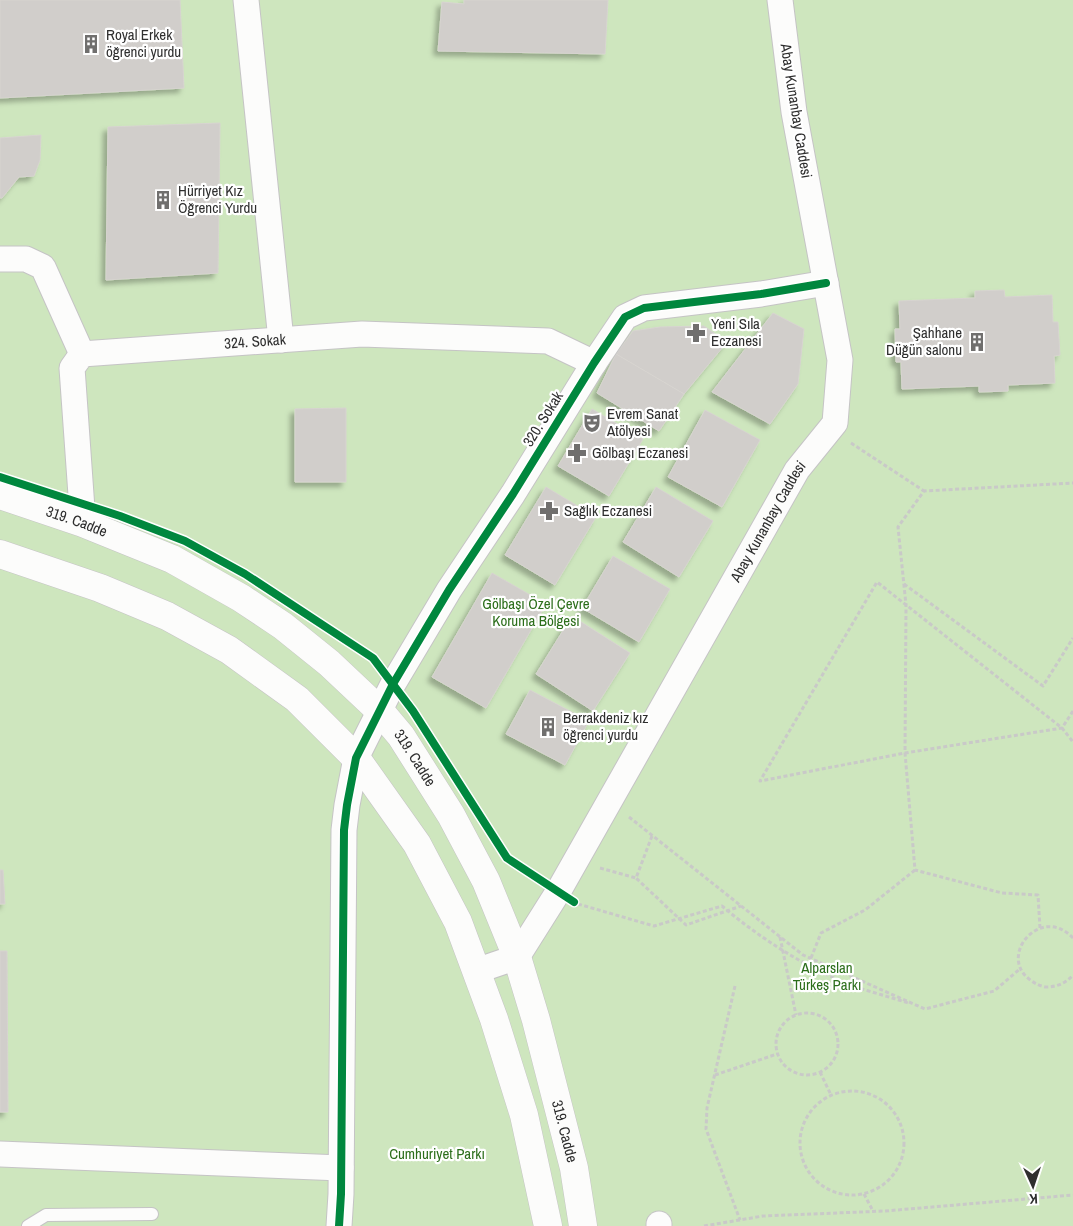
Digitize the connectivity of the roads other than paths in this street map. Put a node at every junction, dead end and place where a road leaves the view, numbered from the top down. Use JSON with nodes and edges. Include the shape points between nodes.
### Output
{"nodes":[{"id":1,"x":246,"y":0,"type":"edge"},
{"id":2,"x":780,"y":0,"type":"edge"},
{"id":3,"x":0,"y":259,"type":"edge"},
{"id":4,"x":826,"y":283,"type":"junction"},
{"id":5,"x":281,"y":340,"type":"junction"},
{"id":6,"x":82,"y":354,"type":"junction"},
{"id":7,"x":594,"y":363,"type":"junction"},
{"id":8,"x":0,"y":495,"type":"edge"},
{"id":9,"x":83,"y":522,"type":"junction"},
{"id":10,"x":0,"y":554,"type":"edge"},
{"id":11,"x":380,"y":711,"type":"junction"},
{"id":12,"x":356,"y":758,"type":"junction"},
{"id":13,"x":517,"y":958,"type":"junction"},
{"id":14,"x":476,"y":970,"type":"junction"},
{"id":15,"x":0,"y":1154,"type":"edge"},
{"id":16,"x":341,"y":1168,"type":"junction"},
{"id":17,"x":152,"y":1214,"type":"dead end"},
{"id":18,"x":28,"y":1226,"type":"edge"},
{"id":19,"x":338,"y":1226,"type":"edge"},
{"id":20,"x":548,"y":1226,"type":"edge"},
{"id":21,"x":583,"y":1226,"type":"edge"}],
"edges":[{"from":1,"to":5,"type":"street"},
{"from":2,"to":4,"type":"street","name":"Abay Kunanbay Caddesi","via":[[794,112]]},
{"from":3,"to":6,"type":"street","via":[[26,259],[44,267]]},
{"from":4,"to":7,"type":"street","name":"320. Sokak","via":[[644,308],[625,317]]},
{"from":4,"to":13,"type":"street","name":"Abay Kunanbay Caddesi","via":[[840,360],[835,423],[797,470],[574,861],[566,897]]},
{"from":5,"to":6,"type":"street","name":"324. Sokak"},
{"from":5,"to":7,"type":"street","name":"324. Sokak","via":[[362,334],[548,341]]},
{"from":6,"to":9,"type":"street","via":[[72,368]]},
{"from":7,"to":11,"type":"street","name":"320. Sokak","via":[[514,494],[450,590]]},
{"from":8,"to":9,"type":"street","name":"319. Cadde"},
{"from":9,"to":11,"type":"street","name":"319. Cadde","via":[[172,559],[241,598],[328,662]]},
{"from":10,"to":12,"type":"street","via":[[167,616],[229,650],[297,700]]},
{"from":11,"to":12,"type":"street","name":"320. Sokak"},
{"from":11,"to":13,"type":"street","name":"319. Cadde","via":[[401,736],[451,815],[486,881]]},
{"from":12,"to":14,"type":"street","via":[[417,844],[458,922]]},
{"from":12,"to":16,"type":"street","name":"320. Sokak","via":[[344,830]]},
{"from":13,"to":14,"type":"street"},
{"from":13,"to":21,"type":"street","name":"319. Cadde","via":[[574,1168]]},
{"from":14,"to":20,"type":"street","via":[[524,1115]]},
{"from":15,"to":16,"type":"street"},
{"from":16,"to":19,"type":"street","name":"320. Sokak"},
{"from":17,"to":18,"type":"lane","via":[[46,1215]]}]}
